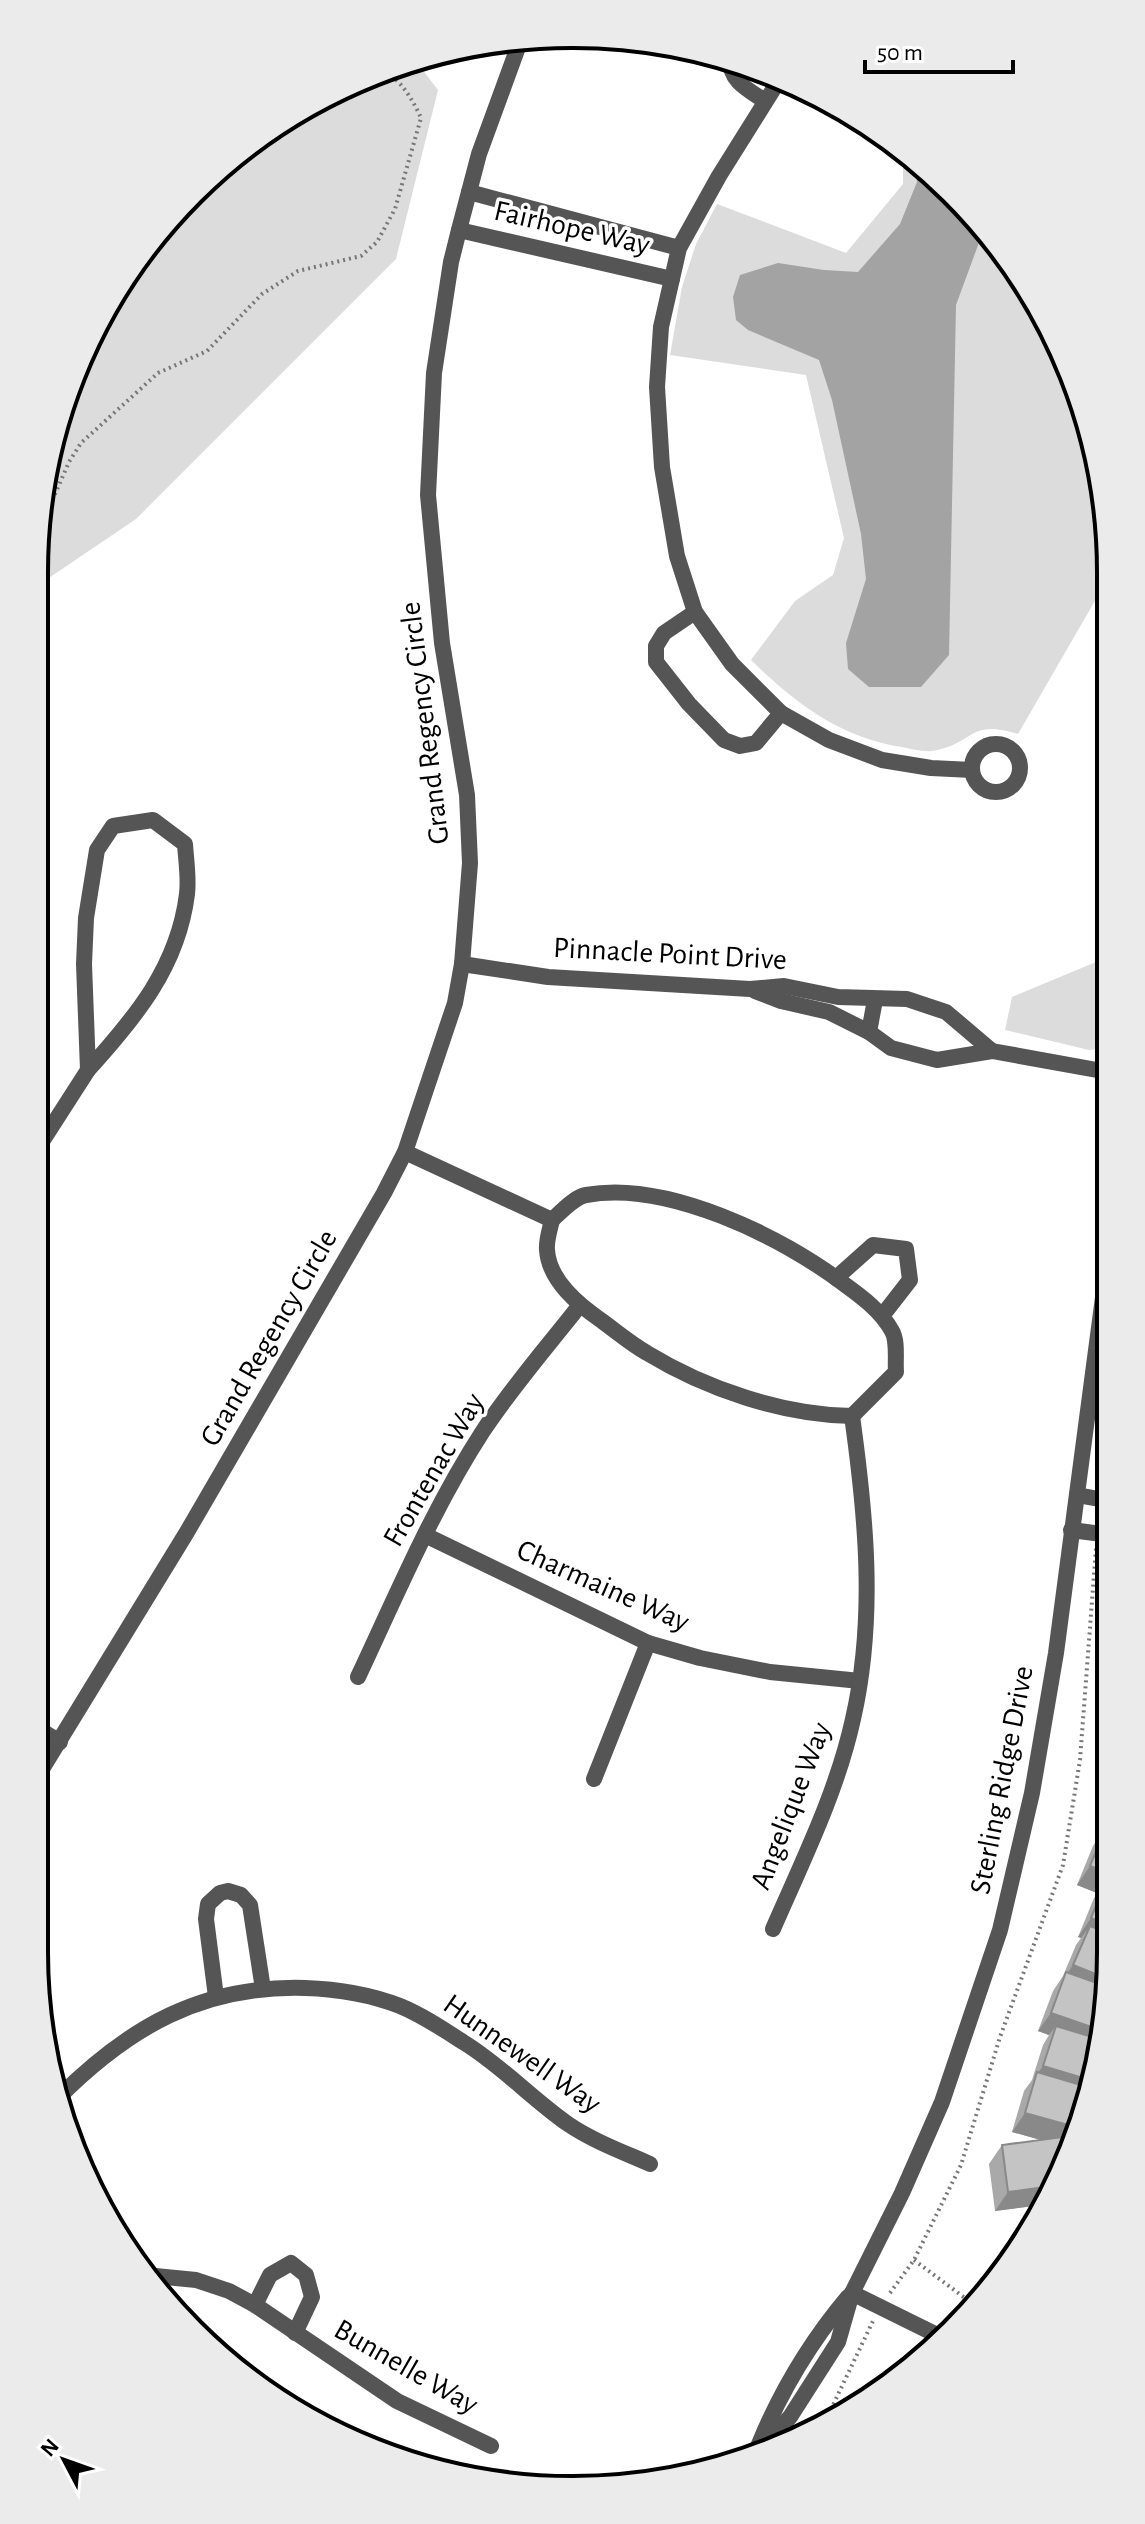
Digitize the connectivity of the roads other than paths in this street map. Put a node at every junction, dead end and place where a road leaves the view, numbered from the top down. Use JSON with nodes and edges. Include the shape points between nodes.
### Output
{"nodes":[{"id":1,"x":513,"y":51,"type":"edge"},
{"id":2,"x":732,"y":73,"type":"edge"},
{"id":3,"x":774,"y":88,"type":"edge"},
{"id":4,"x":765,"y":101,"type":"junction"},
{"id":5,"x":469,"y":192,"type":"junction"},
{"id":6,"x":459,"y":230,"type":"junction"},
{"id":7,"x":679,"y":248,"type":"junction"},
{"id":8,"x":672,"y":279,"type":"junction"},
{"id":9,"x":695,"y":612,"type":"junction"},
{"id":10,"x":781,"y":713,"type":"junction"},
{"id":11,"x":972,"y":770,"type":"dead end"},
{"id":12,"x":462,"y":964,"type":"junction"},
{"id":13,"x":750,"y":989,"type":"junction"},
{"id":14,"x":875,"y":1000,"type":"junction"},
{"id":15,"x":869,"y":1032,"type":"junction"},
{"id":16,"x":992,"y":1051,"type":"junction"},
{"id":17,"x":88,"y":1070,"type":"junction"},
{"id":18,"x":1097,"y":1070,"type":"edge"},
{"id":19,"x":48,"y":1132,"type":"edge"},
{"id":20,"x":405,"y":1152,"type":"junction"},
{"id":21,"x":552,"y":1220,"type":"junction"},
{"id":22,"x":836,"y":1278,"type":"junction"},
{"id":23,"x":580,"y":1305,"type":"junction"},
{"id":24,"x":882,"y":1316,"type":"junction"},
{"id":25,"x":1097,"y":1343,"type":"edge"},
{"id":26,"x":852,"y":1416,"type":"junction"},
{"id":27,"x":1077,"y":1495,"type":"junction"},
{"id":28,"x":1097,"y":1499,"type":"edge"},
{"id":29,"x":1071,"y":1530,"type":"junction"},
{"id":30,"x":1097,"y":1533,"type":"edge"},
{"id":31,"x":425,"y":1535,"type":"junction"},
{"id":32,"x":648,"y":1643,"type":"junction"},
{"id":33,"x":358,"y":1677,"type":"dead end"},
{"id":34,"x":860,"y":1681,"type":"junction"},
{"id":35,"x":48,"y":1735,"type":"edge"},
{"id":36,"x":60,"y":1742,"type":"junction"},
{"id":37,"x":48,"y":1759,"type":"edge"},
{"id":38,"x":594,"y":1779,"type":"dead end"},
{"id":39,"x":773,"y":1929,"type":"dead end"},
{"id":40,"x":263,"y":1989,"type":"junction"},
{"id":41,"x":216,"y":1997,"type":"junction"},
{"id":42,"x":67,"y":2090,"type":"edge"},
{"id":43,"x":650,"y":2164,"type":"dead end"},
{"id":44,"x":161,"y":2277,"type":"edge"},
{"id":45,"x":852,"y":2293,"type":"junction"},
{"id":46,"x":255,"y":2305,"type":"junction"},
{"id":47,"x":295,"y":2333,"type":"junction"},
{"id":48,"x":932,"y":2333,"type":"edge"},
{"id":49,"x":772,"y":2436,"type":"edge"},
{"id":50,"x":491,"y":2446,"type":"dead end"}],
"edges":[{"from":1,"to":5,"type":"street","name":"Grand Regency Circle"},
{"from":2,"to":4,"type":"street"},
{"from":3,"to":4,"type":"street"},
{"from":4,"to":7,"type":"street"},
{"from":5,"to":6,"type":"street","name":"Grand Regency Circle"},
{"from":5,"to":7,"type":"street","name":"Fairhope Way"},
{"from":6,"to":8,"type":"street","name":"Fairhope Way"},
{"from":6,"to":12,"type":"street","name":"Grand Regency Circle","via":[[434,373],[428,495],[442,643],[467,795],[470,863]]},
{"from":7,"to":8,"type":"street"},
{"from":8,"to":9,"type":"street","via":[[661,327],[657,387],[661,454],[677,556]]},
{"from":9,"to":10,"type":"street","via":[[732,664]]},
{"from":9,"to":10,"type":"street","via":[[664,633],[656,646],[656,662],[689,704],[724,740],[740,746],[756,743]]},
{"from":10,"to":11,"type":"street","via":[[829,740],[882,760]]},
{"from":12,"to":13,"type":"street","name":"Pinnacle Point Drive","via":[[548,977]]},
{"from":12,"to":20,"type":"street","name":"Grand Regency Circle","via":[[455,1003]]},
{"from":13,"to":14,"type":"street","name":"Pinnacle Point Drive","via":[[784,986]]},
{"from":13,"to":15,"type":"street","via":[[829,1012]]},
{"from":14,"to":15,"type":"street"},
{"from":14,"to":16,"type":"street","name":"Pinnacle Point Drive","via":[[907,999],[946,1012]]},
{"from":15,"to":16,"type":"street","via":[[891,1048],[937,1060]]},
{"from":16,"to":18,"type":"street"},
{"from":17,"to":17,"type":"street","via":[[143,1006],[166,970],[175,943],[188,893],[185,844],[153,820],[113,826],[97,850],[86,918]]},
{"from":17,"to":19,"type":"street"},
{"from":20,"to":21,"type":"street"},
{"from":20,"to":36,"type":"street","name":"Grand Regency Circle","via":[[329,1291]]},
{"from":21,"to":22,"type":"street","via":[[581,1196],[618,1192],[652,1197],[726,1218],[792,1249]]},
{"from":21,"to":23,"type":"street","via":[[546,1251],[558,1280]]},
{"from":22,"to":24,"type":"street"},
{"from":22,"to":24,"type":"street","via":[[873,1245],[906,1249],[910,1280]]},
{"from":23,"to":26,"type":"street","via":[[646,1353],[697,1379],[766,1402]]},
{"from":23,"to":31,"type":"street","name":"Frontenac Way","via":[[483,1431]]},
{"from":24,"to":26,"type":"street","via":[[894,1334],[896,1372]]},
{"from":25,"to":27,"type":"street","name":"Sterling Ridge Drive"},
{"from":26,"to":34,"type":"street","name":"Angelique Way","via":[[867,1580]]},
{"from":27,"to":28,"type":"street"},
{"from":27,"to":29,"type":"street","name":"Sterling Ridge Drive"},
{"from":29,"to":30,"type":"street"},
{"from":29,"to":45,"type":"street","name":"Sterling Ridge Drive","via":[[1032,1793],[1000,1930],[942,2102]]},
{"from":31,"to":32,"type":"street","name":"Charmaine Way"},
{"from":31,"to":33,"type":"street","name":"Frontenac Way"},
{"from":32,"to":34,"type":"street","name":"Charmaine Way","via":[[770,1672]]},
{"from":32,"to":38,"type":"street"},
{"from":34,"to":39,"type":"street","name":"Angelique Way","via":[[827,1807]]},
{"from":35,"to":36,"type":"street"},
{"from":36,"to":37,"type":"street","name":"Grand Regency Circle"},
{"from":40,"to":41,"type":"street","name":"Hunnewell Way"},
{"from":40,"to":41,"type":"street","via":[[250,1905],[228,1891],[213,1897],[206,1911]]},
{"from":40,"to":43,"type":"street","name":"Hunnewell Way","via":[[351,1992],[402,2007],[467,2044],[570,2125]]},
{"from":41,"to":42,"type":"street","name":"Hunnewell Way","via":[[133,2034]]},
{"from":44,"to":46,"type":"street","name":"Bunnelle Way","via":[[196,2280]]},
{"from":45,"to":48,"type":"street"},
{"from":45,"to":49,"type":"street","name":"Sterling Ridge Drive","via":[[838,2342]]},
{"from":46,"to":47,"type":"street","name":"Bunnelle Way"},
{"from":46,"to":47,"type":"street","name":"Bunnelle Way","via":[[270,2275],[291,2263],[306,2275],[312,2297]]},
{"from":47,"to":50,"type":"street","name":"Bunnelle Way","via":[[397,2401]]}]}
